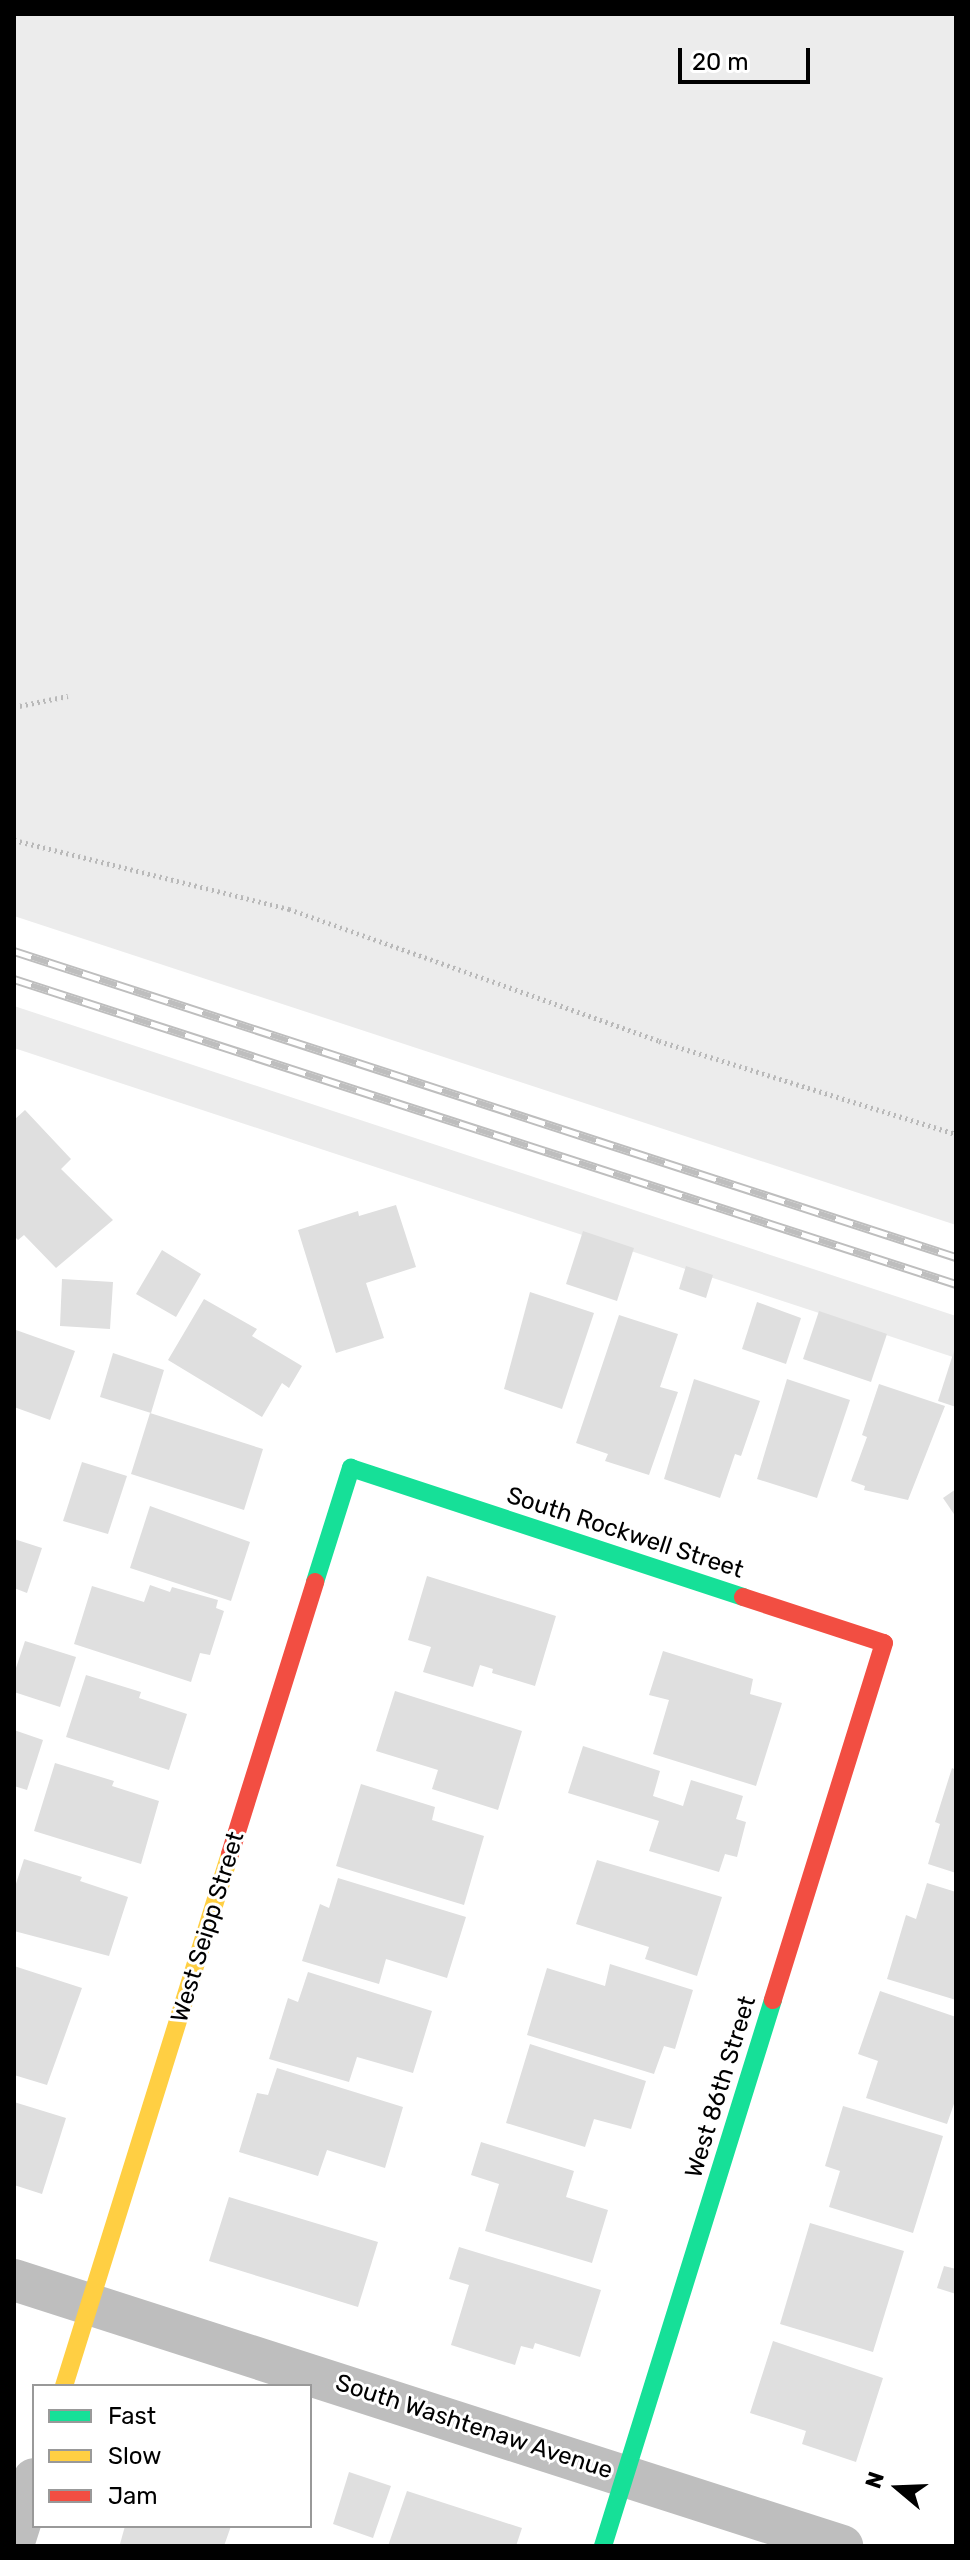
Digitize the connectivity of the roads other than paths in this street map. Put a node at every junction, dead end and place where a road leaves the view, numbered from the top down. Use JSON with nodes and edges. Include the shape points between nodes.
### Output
{"nodes":[{"id":1,"x":351,"y":1468,"type":"joint"},
{"id":2,"x":884,"y":1643,"type":"joint"},
{"id":3,"x":14,"y":2280,"type":"edge"},
{"id":4,"x":90,"y":2304,"type":"junction"},
{"id":5,"x":65,"y":2384,"type":"edge"},
{"id":6,"x":626,"y":2476,"type":"junction"},
{"id":7,"x":32,"y":2485,"type":"edge"},
{"id":8,"x":14,"y":2542,"type":"edge"},
{"id":9,"x":603,"y":2546,"type":"edge"},
{"id":10,"x":842,"y":2546,"type":"edge"}],
"edges":[{"from":1,"to":2,"type":"street","name":"South Rockwell Street"},
{"from":1,"to":4,"type":"street","name":"West Seipp Street"},
{"from":2,"to":6,"type":"street","name":"West 86th Street"},
{"from":3,"to":4,"type":"street","name":"South Washtenaw Avenue"},
{"from":4,"to":5,"type":"street","name":"West Seipp Street"},
{"from":4,"to":6,"type":"street","name":"South Washtenaw Avenue"},
{"from":6,"to":9,"type":"street","name":"West 86th Street"},
{"from":6,"to":10,"type":"street","name":"South Washtenaw Avenue"},
{"from":7,"to":8,"type":"street"}]}
